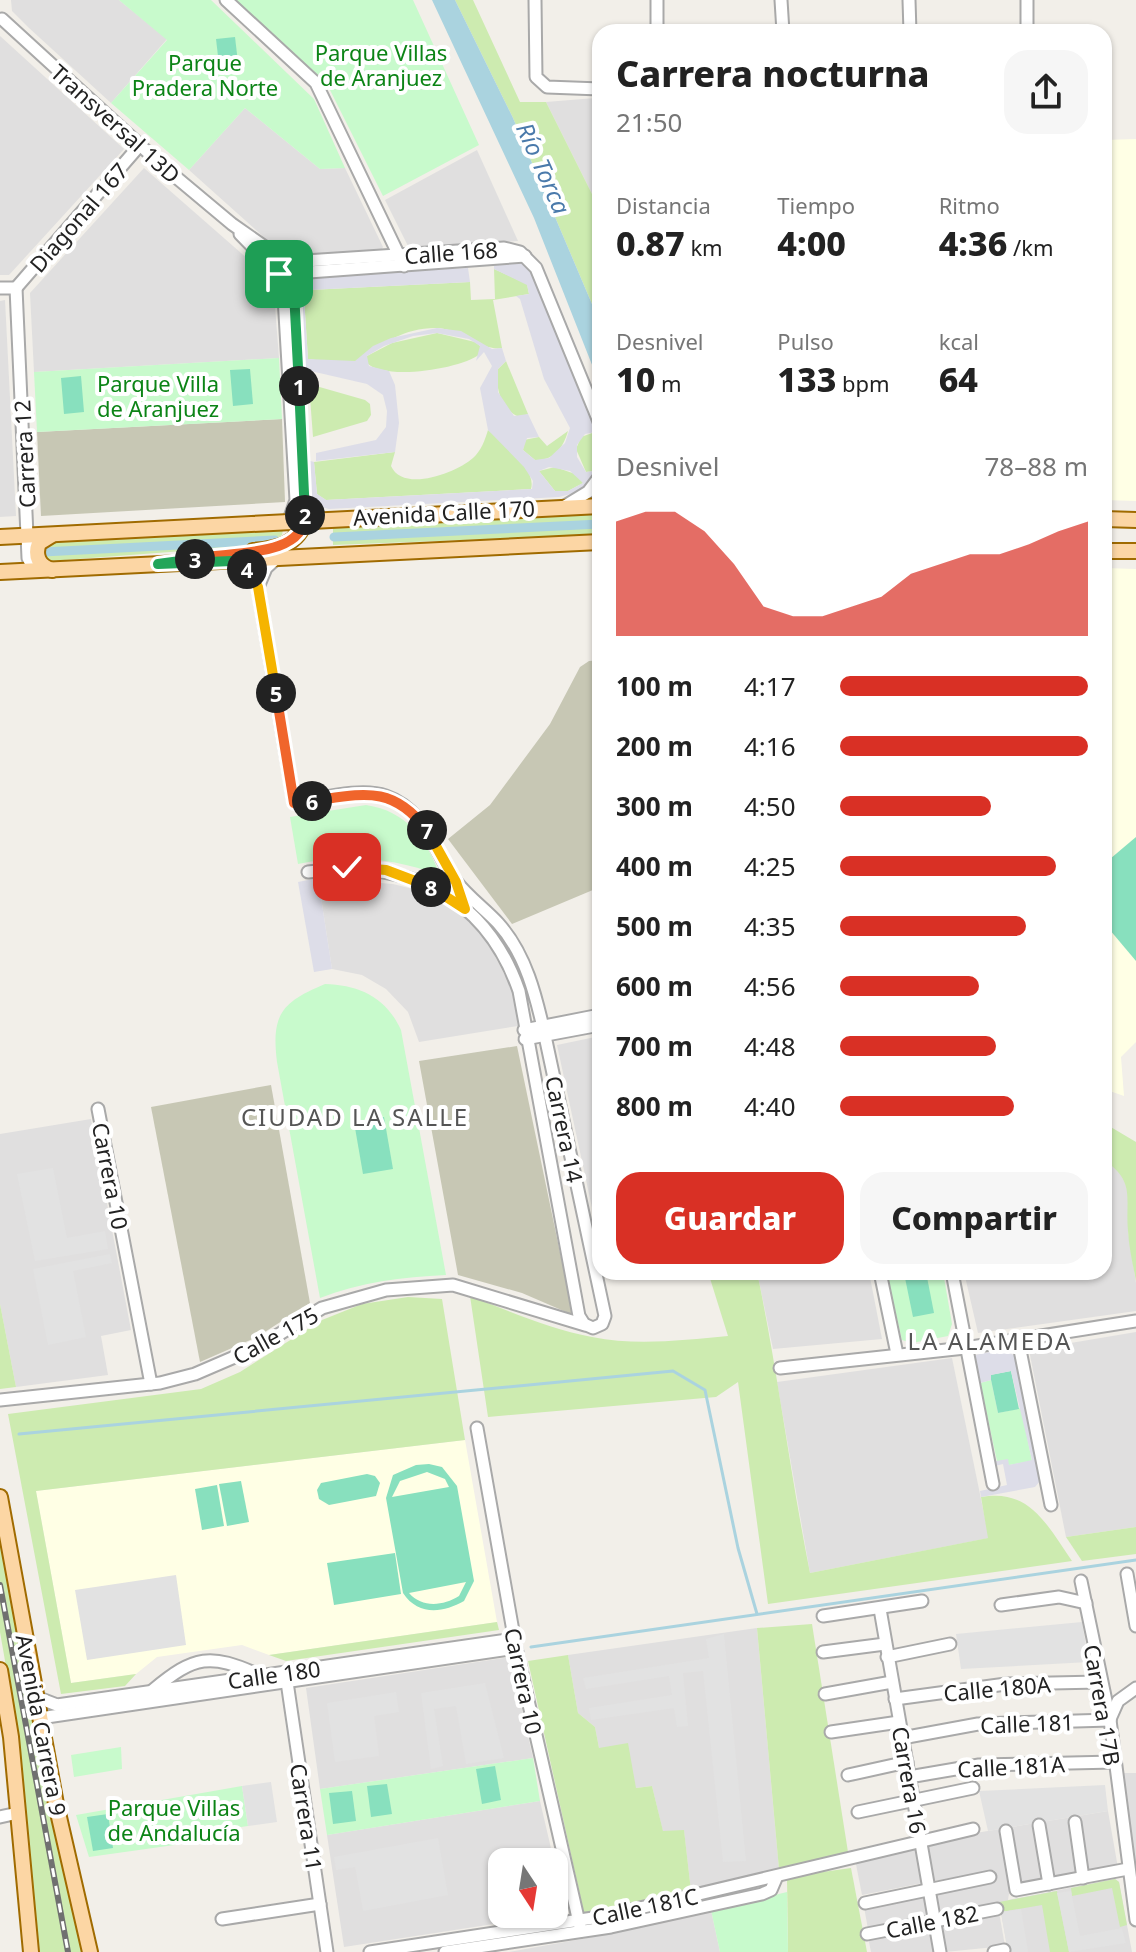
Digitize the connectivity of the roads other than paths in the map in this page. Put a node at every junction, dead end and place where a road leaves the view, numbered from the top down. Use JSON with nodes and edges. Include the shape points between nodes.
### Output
{"nodes":[{"id":1,"x":226,"y":0,"type":"edge"},
{"id":2,"x":535,"y":0,"type":"edge"},
{"id":3,"x":657,"y":0,"type":"edge"},
{"id":4,"x":781,"y":0,"type":"edge"},
{"id":5,"x":909,"y":0,"type":"edge"},
{"id":6,"x":1027,"y":0,"type":"edge"},
{"id":7,"x":1,"y":16,"type":"edge"},
{"id":8,"x":657,"y":24,"type":"edge"},
{"id":9,"x":782,"y":24,"type":"edge"},
{"id":10,"x":910,"y":24,"type":"edge"},
{"id":11,"x":1027,"y":24,"type":"edge"},
{"id":12,"x":592,"y":89,"type":"edge"},
{"id":13,"x":140,"y":145,"type":"junction"},
{"id":14,"x":232,"y":224,"type":"junction"},
{"id":15,"x":401,"y":261,"type":"junction"},
{"id":16,"x":290,"y":262,"type":"junction"},
{"id":17,"x":281,"y":277,"type":"junction"},
{"id":18,"x":297,"y":278,"type":"junction"},
{"id":19,"x":0,"y":288,"type":"edge"},
{"id":20,"x":16,"y":288,"type":"junction"},
{"id":21,"x":592,"y":404,"type":"edge"},
{"id":22,"x":592,"y":487,"type":"edge"},
{"id":23,"x":592,"y":506,"type":"edge"},
{"id":24,"x":564,"y":507,"type":"junction"},
{"id":25,"x":305,"y":519,"type":"junction"},
{"id":26,"x":1112,"y":519,"type":"edge"},
{"id":27,"x":289,"y":520,"type":"junction"},
{"id":28,"x":1136,"y":520,"type":"edge"},
{"id":29,"x":58,"y":533,"type":"junction"},
{"id":30,"x":27,"y":535,"type":"junction"},
{"id":31,"x":0,"y":537,"type":"edge"},
{"id":32,"x":592,"y":542,"type":"edge"},
{"id":33,"x":1112,"y":551,"type":"edge"},
{"id":34,"x":1136,"y":551,"type":"edge"},
{"id":35,"x":277,"y":558,"type":"junction"},
{"id":36,"x":232,"y":561,"type":"junction"},
{"id":37,"x":158,"y":564,"type":"junction"},
{"id":38,"x":34,"y":570,"type":"junction"},
{"id":39,"x":53,"y":570,"type":"junction"},
{"id":40,"x":0,"y":572,"type":"edge"},
{"id":41,"x":258,"y":587,"type":"junction"},
{"id":42,"x":308,"y":872,"type":"dead end"},
{"id":43,"x":456,"y":882,"type":"junction"},
{"id":44,"x":465,"y":909,"type":"junction"},
{"id":45,"x":592,"y":1017,"type":"edge"},
{"id":46,"x":592,"y":1026,"type":"edge"},
{"id":47,"x":544,"y":1031,"type":"junction"},
{"id":48,"x":525,"y":1035,"type":"junction"},
{"id":49,"x":98,"y":1109,"type":"dead end"},
{"id":50,"x":592,"y":1255,"type":"edge"},
{"id":51,"x":597,"y":1280,"type":"edge"},
{"id":52,"x":882,"y":1280,"type":"edge"},
{"id":53,"x":953,"y":1280,"type":"edge"},
{"id":54,"x":1136,"y":1321,"type":"edge"},
{"id":55,"x":593,"y":1328,"type":"junction"},
{"id":56,"x":1018,"y":1340,"type":"junction"},
{"id":57,"x":965,"y":1348,"type":"junction"},
{"id":58,"x":897,"y":1354,"type":"junction"},
{"id":59,"x":780,"y":1368,"type":"dead end"},
{"id":60,"x":151,"y":1384,"type":"junction"},
{"id":61,"x":0,"y":1400,"type":"edge"},
{"id":62,"x":477,"y":1428,"type":"dead end"},
{"id":63,"x":993,"y":1484,"type":"dead end"},
{"id":64,"x":0,"y":1497,"type":"edge"},
{"id":65,"x":1051,"y":1505,"type":"dead end"},
{"id":66,"x":1127,"y":1574,"type":"dead end"},
{"id":67,"x":1081,"y":1581,"type":"dead end"},
{"id":68,"x":922,"y":1601,"type":"dead end"},
{"id":69,"x":1086,"y":1603,"type":"junction"},
{"id":70,"x":1001,"y":1605,"type":"dead end"},
{"id":71,"x":880,"y":1609,"type":"junction"},
{"id":72,"x":823,"y":1616,"type":"dead end"},
{"id":73,"x":1136,"y":1626,"type":"edge"},
{"id":74,"x":515,"y":1644,"type":"junction"},
{"id":75,"x":885,"y":1644,"type":"junction"},
{"id":76,"x":950,"y":1644,"type":"dead end"},
{"id":77,"x":823,"y":1652,"type":"dead end"},
{"id":78,"x":887,"y":1657,"type":"junction"},
{"id":79,"x":0,"y":1670,"type":"edge"},
{"id":80,"x":260,"y":1676,"type":"junction"},
{"id":81,"x":287,"y":1682,"type":"junction"},
{"id":82,"x":892,"y":1682,"type":"junction"},
{"id":83,"x":1099,"y":1682,"type":"junction"},
{"id":84,"x":1136,"y":1688,"type":"edge"},
{"id":85,"x":151,"y":1692,"type":"junction"},
{"id":86,"x":825,"y":1694,"type":"dead end"},
{"id":87,"x":36,"y":1697,"type":"junction"},
{"id":88,"x":895,"y":1699,"type":"junction"},
{"id":89,"x":40,"y":1718,"type":"junction"},
{"id":90,"x":1110,"y":1720,"type":"junction"},
{"id":91,"x":899,"y":1722,"type":"junction"},
{"id":92,"x":5,"y":1727,"type":"edge"},
{"id":93,"x":831,"y":1732,"type":"dead end"},
{"id":94,"x":902,"y":1738,"type":"junction"},
{"id":95,"x":907,"y":1762,"type":"junction"},
{"id":96,"x":1114,"y":1762,"type":"junction"},
{"id":97,"x":848,"y":1775,"type":"dead end"},
{"id":98,"x":909,"y":1777,"type":"junction"},
{"id":99,"x":973,"y":1788,"type":"dead end"},
{"id":100,"x":913,"y":1801,"type":"junction"},
{"id":101,"x":858,"y":1812,"type":"dead end"},
{"id":102,"x":18,"y":1813,"type":"junction"},
{"id":103,"x":0,"y":1817,"type":"edge"},
{"id":104,"x":1075,"y":1822,"type":"dead end"},
{"id":105,"x":1039,"y":1825,"type":"dead end"},
{"id":106,"x":973,"y":1829,"type":"dead end"},
{"id":107,"x":1006,"y":1831,"type":"dead end"},
{"id":108,"x":921,"y":1840,"type":"junction"},
{"id":109,"x":1131,"y":1875,"type":"edge"},
{"id":110,"x":990,"y":1877,"type":"dead end"},
{"id":111,"x":1083,"y":1878,"type":"junction"},
{"id":112,"x":1049,"y":1884,"type":"junction"},
{"id":113,"x":929,"y":1890,"type":"junction"},
{"id":114,"x":865,"y":1903,"type":"dead end"},
{"id":115,"x":320,"y":1904,"type":"junction"},
{"id":116,"x":997,"y":1909,"type":"dead end"},
{"id":117,"x":222,"y":1919,"type":"dead end"},
{"id":118,"x":935,"y":1920,"type":"junction"},
{"id":119,"x":1136,"y":1920,"type":"edge"},
{"id":120,"x":580,"y":1926,"type":"junction"},
{"id":121,"x":867,"y":1934,"type":"dead end"},
{"id":122,"x":31,"y":1952,"type":"edge"},
{"id":123,"x":90,"y":1952,"type":"edge"},
{"id":124,"x":327,"y":1952,"type":"edge"},
{"id":125,"x":370,"y":1952,"type":"edge"},
{"id":126,"x":445,"y":1952,"type":"edge"},
{"id":127,"x":940,"y":1952,"type":"edge"}],
"edges":[{"from":1,"to":15,"type":"street","via":[[316,83]]},
{"from":2,"to":12,"type":"street","via":[[536,77],[547,87]]},
{"from":3,"to":8,"type":"street"},
{"from":4,"to":9,"type":"street"},
{"from":5,"to":10,"type":"street"},
{"from":6,"to":11,"type":"street"},
{"from":7,"to":13,"type":"street","name":"Transversal 13D"},
{"from":13,"to":14,"type":"street","name":"Transversal 13D"},
{"from":13,"to":20,"type":"street","name":"Diagonal 167"},
{"from":14,"to":16,"type":"street"},
{"from":14,"to":17,"type":"street"},
{"from":15,"to":16,"type":"street","name":"Calle 168"},
{"from":15,"to":18,"type":"street","name":"Calle 168"},
{"from":15,"to":21,"type":"street","name":"Calle 168","via":[[504,248],[525,256],[536,268]]},
{"from":16,"to":17,"type":"street","via":[[281,266]]},
{"from":16,"to":18,"type":"street","via":[[298,267]]},
{"from":17,"to":18,"type":"street","name":"Calle 168"},
{"from":17,"to":27,"type":"street","via":[[296,500]]},
{"from":18,"to":25,"type":"street"},
{"from":19,"to":20,"type":"street"},
{"from":20,"to":30,"type":"street","name":"Carrera 12"},
{"from":22,"to":24,"type":"street"},
{"from":23,"to":24,"type":"main road","name":"Avenida Calle 170"},
{"from":24,"to":25,"type":"main road","name":"Avenida Calle 170"},
{"from":25,"to":27,"type":"main road","name":"Avenida Calle 170"},
{"from":25,"to":37,"type":"main road","via":[[299,534],[283,546]]},
{"from":26,"to":28,"type":"main road"},
{"from":27,"to":29,"type":"main road","name":"Avenida Calle 170"},
{"from":29,"to":30,"type":"main road","name":"Avenida Calle 170"},
{"from":29,"to":39,"type":"main road","via":[[43,539],[37,549],[42,565]]},
{"from":30,"to":31,"type":"main road","name":"Avenida Calle 170"},
{"from":30,"to":38,"type":"street","name":"Carrera 12"},
{"from":32,"to":35,"type":"main road","name":"Avenida Calle 170"},
{"from":33,"to":34,"type":"main road"},
{"from":35,"to":36,"type":"main road","name":"Avenida Calle 170"},
{"from":35,"to":41,"type":"street"},
{"from":36,"to":37,"type":"main road","name":"Avenida Calle 170"},
{"from":36,"to":41,"type":"street","via":[[247,569]]},
{"from":37,"to":39,"type":"main road","name":"Avenida Calle 170"},
{"from":38,"to":39,"type":"main road","name":"Avenida Calle 170"},
{"from":38,"to":40,"type":"main road","name":"Avenida Calle 170"},
{"from":41,"to":43,"type":"street","via":[[294,803],[370,793],[387,796],[420,821]]},
{"from":42,"to":44,"type":"street","via":[[386,870],[423,882]]},
{"from":43,"to":44,"type":"street"},
{"from":43,"to":47,"type":"street","name":"Carrera 14","via":[[501,926],[518,952],[535,989]]},
{"from":44,"to":48,"type":"street","via":[[508,959]]},
{"from":45,"to":47,"type":"street"},
{"from":46,"to":47,"type":"street"},
{"from":47,"to":48,"type":"street"},
{"from":47,"to":50,"type":"street","name":"Carrera 14"},
{"from":48,"to":55,"type":"street","via":[[579,1316]]},
{"from":49,"to":60,"type":"street","name":"Carrera 10"},
{"from":51,"to":55,"type":"street","name":"Carrera 14","via":[[605,1316]]},
{"from":52,"to":58,"type":"street"},
{"from":53,"to":57,"type":"street"},
{"from":54,"to":56,"type":"street"},
{"from":55,"to":60,"type":"street","name":"Calle 175","via":[[453,1285],[386,1290],[322,1308],[228,1362]]},
{"from":56,"to":57,"type":"street"},
{"from":56,"to":65,"type":"street"},
{"from":57,"to":58,"type":"street"},
{"from":57,"to":63,"type":"street"},
{"from":58,"to":59,"type":"street"},
{"from":60,"to":61,"type":"street","name":"Calle 175"},
{"from":62,"to":74,"type":"street","name":"Carrera 10"},
{"from":64,"to":87,"type":"main road","name":"Avenida Carrera 9"},
{"from":66,"to":73,"type":"street"},
{"from":67,"to":69,"type":"street","name":"Carrera 17B"},
{"from":68,"to":71,"type":"street"},
{"from":69,"to":70,"type":"street","via":[[1059,1597]]},
{"from":69,"to":83,"type":"street","name":"Carrera 17B"},
{"from":71,"to":72,"type":"street"},
{"from":71,"to":75,"type":"street","name":"Carrera 16"},
{"from":74,"to":80,"type":"street","name":"Calle 180"},
{"from":74,"to":81,"type":"street","name":"Calle 180"},
{"from":74,"to":120,"type":"street","name":"Carrera 10"},
{"from":75,"to":77,"type":"street"},
{"from":75,"to":78,"type":"street","name":"Carrera 16"},
{"from":76,"to":78,"type":"street"},
{"from":78,"to":82,"type":"street","name":"Carrera 16"},
{"from":79,"to":92,"type":"main road","name":"Avenida Carrera 9"},
{"from":80,"to":85,"type":"street","name":"Calle 180"},
{"from":80,"to":85,"type":"street","via":[[224,1660],[183,1665]]},
{"from":81,"to":89,"type":"street","name":"Calle 180"},
{"from":81,"to":115,"type":"street","name":"Carrera 11"},
{"from":82,"to":86,"type":"street"},
{"from":82,"to":88,"type":"street","name":"Carrera 16"},
{"from":83,"to":88,"type":"street","name":"Calle 180A","via":[[1006,1684]]},
{"from":83,"to":90,"type":"street","name":"Carrera 17B"},
{"from":84,"to":90,"type":"street","via":[[1118,1701]]},
{"from":85,"to":87,"type":"street","name":"Calle 180","via":[[57,1705]]},
{"from":87,"to":89,"type":"main road","name":"Avenida Carrera 9"},
{"from":88,"to":91,"type":"street","name":"Carrera 16"},
{"from":89,"to":123,"type":"main road","name":"Avenida Carrera 9"},
{"from":90,"to":94,"type":"street","name":"Calle 181","via":[[978,1724]]},
{"from":90,"to":96,"type":"street","name":"Carrera 17B"},
{"from":91,"to":93,"type":"street"},
{"from":91,"to":94,"type":"street","name":"Carrera 16"},
{"from":92,"to":102,"type":"main road","name":"Avenida Carrera 9"},
{"from":94,"to":95,"type":"street","name":"Carrera 16"},
{"from":95,"to":97,"type":"street"},
{"from":95,"to":98,"type":"street","name":"Carrera 16"},
{"from":96,"to":98,"type":"street","name":"Calle 181A","via":[[979,1765]]},
{"from":96,"to":109,"type":"street","name":"Carrera 17B"},
{"from":98,"to":100,"type":"street","name":"Carrera 16"},
{"from":99,"to":100,"type":"street"},
{"from":100,"to":101,"type":"street"},
{"from":100,"to":108,"type":"street","name":"Carrera 16"},
{"from":102,"to":103,"type":"street"},
{"from":102,"to":122,"type":"main road","name":"Avenida Carrera 9"},
{"from":104,"to":111,"type":"street"},
{"from":105,"to":112,"type":"street"},
{"from":106,"to":108,"type":"street","name":"Calle 181C"},
{"from":107,"to":112,"type":"street","via":[[1016,1890]]},
{"from":108,"to":113,"type":"street","name":"Carrera 16"},
{"from":108,"to":120,"type":"street","name":"Calle 181C"},
{"from":109,"to":111,"type":"street"},
{"from":109,"to":119,"type":"street","name":"Carrera 17B"},
{"from":110,"to":113,"type":"street"},
{"from":111,"to":112,"type":"street"},
{"from":113,"to":114,"type":"street"},
{"from":113,"to":118,"type":"street","name":"Carrera 16"},
{"from":115,"to":117,"type":"street"},
{"from":115,"to":124,"type":"street","name":"Carrera 11"},
{"from":116,"to":118,"type":"street","name":"Calle 182"},
{"from":118,"to":121,"type":"street","name":"Calle 182"},
{"from":118,"to":127,"type":"street","name":"Carrera 16"},
{"from":120,"to":125,"type":"street","name":"Calle 181C"},
{"from":120,"to":126,"type":"street","name":"Calle 181C"}]}
